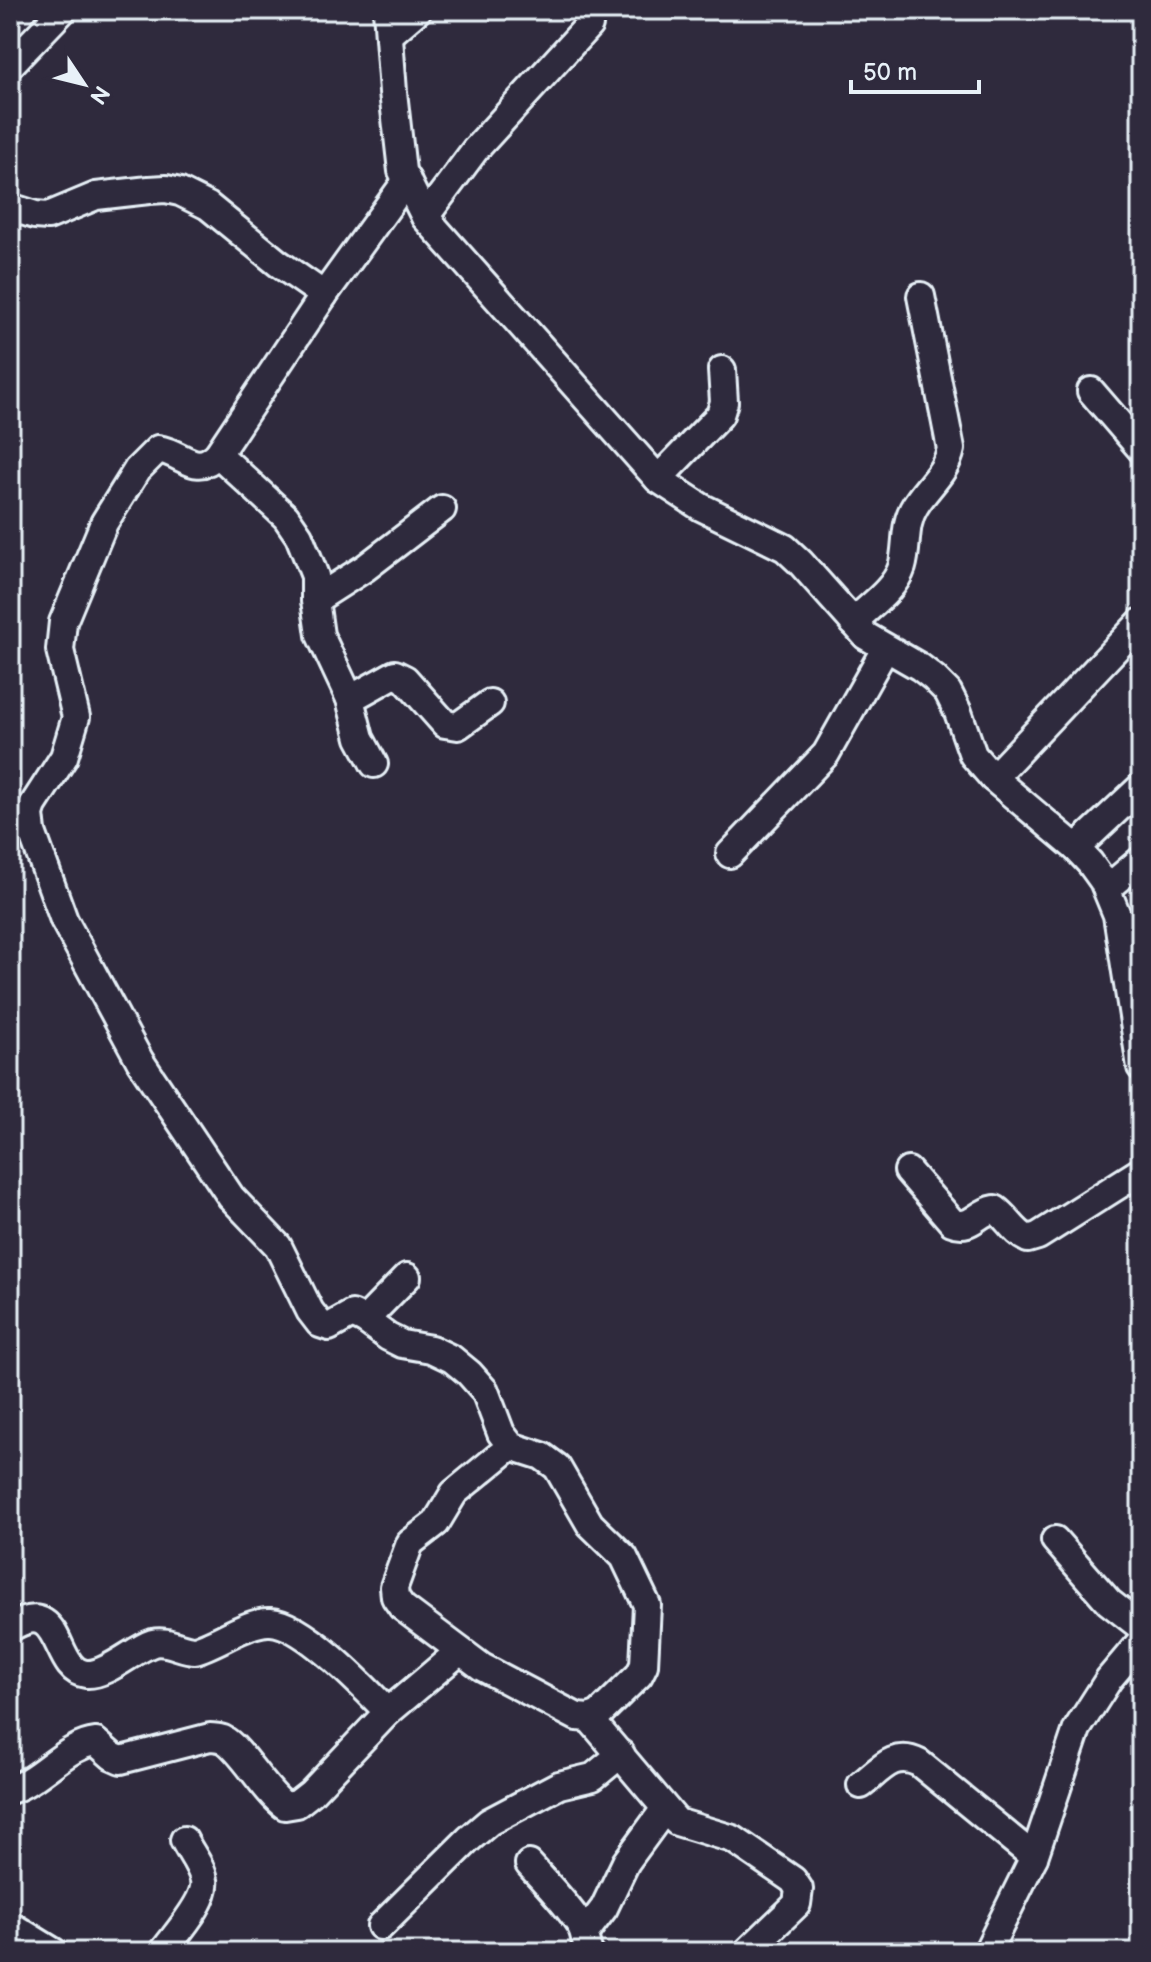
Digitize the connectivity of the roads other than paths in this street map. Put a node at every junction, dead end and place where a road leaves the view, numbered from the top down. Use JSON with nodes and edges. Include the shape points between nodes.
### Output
{"nodes":[{"id":1,"x":63,"y":10,"type":"edge"},
{"id":2,"x":418,"y":10,"type":"edge"},
{"id":3,"x":388,"y":22,"type":"edge"},
{"id":4,"x":589,"y":25,"type":"dead end"},
{"id":5,"x":10,"y":65,"type":"edge"},
{"id":6,"x":407,"y":180,"type":"junction"},
{"id":7,"x":10,"y":207,"type":"edge"},
{"id":8,"x":425,"y":217,"type":"junction"},
{"id":9,"x":324,"y":295,"type":"junction"},
{"id":10,"x":921,"y":296,"type":"dead end"},
{"id":11,"x":722,"y":370,"type":"dead end"},
{"id":12,"x":1091,"y":391,"type":"dead end"},
{"id":13,"x":1141,"y":449,"type":"edge"},
{"id":14,"x":218,"y":454,"type":"junction"},
{"id":15,"x":658,"y":479,"type":"junction"},
{"id":16,"x":442,"y":509,"type":"dead end"},
{"id":17,"x":315,"y":600,"type":"junction"},
{"id":18,"x":853,"y":622,"type":"junction"},
{"id":19,"x":1141,"y":622,"type":"edge"},
{"id":20,"x":885,"y":649,"type":"junction"},
{"id":21,"x":350,"y":699,"type":"junction"},
{"id":22,"x":490,"y":703,"type":"dead end"},
{"id":23,"x":374,"y":764,"type":"dead end"},
{"id":24,"x":993,"y":778,"type":"junction"},
{"id":25,"x":1141,"y":787,"type":"edge"},
{"id":26,"x":20,"y":819,"type":"edge"},
{"id":27,"x":1076,"y":848,"type":"junction"},
{"id":28,"x":730,"y":854,"type":"dead end"},
{"id":29,"x":1141,"y":860,"type":"edge"},
{"id":30,"x":1107,"y":889,"type":"junction"},
{"id":31,"x":1141,"y":1067,"type":"edge"},
{"id":32,"x":908,"y":1171,"type":"dead end"},
{"id":33,"x":1141,"y":1171,"type":"edge"},
{"id":34,"x":407,"y":1277,"type":"dead end"},
{"id":35,"x":365,"y":1320,"type":"junction"},
{"id":36,"x":511,"y":1446,"type":"junction"},
{"id":37,"x":1055,"y":1540,"type":"dead end"},
{"id":38,"x":1141,"y":1627,"type":"edge"},
{"id":39,"x":10,"y":1628,"type":"edge"},
{"id":40,"x":1141,"y":1641,"type":"edge"},
{"id":41,"x":460,"y":1651,"type":"junction"},
{"id":42,"x":388,"y":1712,"type":"junction"},
{"id":43,"x":589,"y":1718,"type":"junction"},
{"id":44,"x":621,"y":1754,"type":"junction"},
{"id":45,"x":861,"y":1785,"type":"dead end"},
{"id":46,"x":10,"y":1790,"type":"edge"},
{"id":47,"x":664,"y":1810,"type":"junction"},
{"id":48,"x":184,"y":1840,"type":"dead end"},
{"id":49,"x":1034,"y":1857,"type":"junction"},
{"id":50,"x":529,"y":1864,"type":"dead end"},
{"id":51,"x":381,"y":1926,"type":"dead end"},
{"id":52,"x":12,"y":1929,"type":"edge"},
{"id":53,"x":587,"y":1943,"type":"edge"},
{"id":54,"x":990,"y":1951,"type":"edge"},
{"id":55,"x":54,"y":1952,"type":"edge"},
{"id":56,"x":163,"y":1952,"type":"edge"},
{"id":57,"x":747,"y":1952,"type":"edge"}],
"edges":[{"from":1,"to":5,"type":"street"},
{"from":2,"to":3,"type":"street"},
{"from":3,"to":6,"type":"street"},
{"from":4,"to":8,"type":"street","via":[[475,150]]},
{"from":6,"to":8,"type":"street"},
{"from":6,"to":9,"type":"street"},
{"from":7,"to":9,"type":"street","via":[[48,216],[96,196],[180,192],[208,206]]},
{"from":8,"to":15,"type":"street"},
{"from":9,"to":14,"type":"street"},
{"from":10,"to":18,"type":"street","via":[[951,449],[948,462],[909,518],[904,559],[894,583]]},
{"from":11,"to":15,"type":"street","via":[[720,415]]},
{"from":12,"to":13,"type":"street"},
{"from":14,"to":17,"type":"street","via":[[286,517],[299,536],[315,576]]},
{"from":14,"to":26,"type":"street","via":[[201,465],[158,449],[137,470],[104,523],[63,622],[60,650],[76,717],[73,734],[64,757]]},
{"from":15,"to":18,"type":"street","via":[[701,507],[785,548]]},
{"from":16,"to":17,"type":"street"},
{"from":17,"to":21,"type":"street","via":[[320,635]]},
{"from":18,"to":20,"type":"street"},
{"from":19,"to":24,"type":"street"},
{"from":20,"to":24,"type":"street","via":[[920,667],[948,692],[973,755]]},
{"from":20,"to":28,"type":"street","via":[[826,754]]},
{"from":21,"to":22,"type":"street","via":[[395,674],[445,724],[458,726]]},
{"from":21,"to":23,"type":"street","via":[[360,738]]},
{"from":24,"to":27,"type":"street"},
{"from":25,"to":27,"type":"street"},
{"from":26,"to":35,"type":"street","via":[[32,832],[64,920],[140,1061],[231,1197],[278,1246],[320,1324],[329,1327],[352,1314]]},
{"from":27,"to":30,"type":"street"},
{"from":29,"to":30,"type":"street"},
{"from":30,"to":31,"type":"street","via":[[1123,940]]},
{"from":32,"to":33,"type":"street","via":[[952,1222],[969,1224],[995,1209],[1028,1239]]},
{"from":34,"to":35,"type":"street"},
{"from":35,"to":36,"type":"street","via":[[402,1344],[452,1359],[469,1373],[485,1391]]},
{"from":36,"to":41,"type":"street","via":[[454,1493],[436,1523],[410,1543],[394,1587],[402,1607]]},
{"from":36,"to":43,"type":"street","via":[[557,1467],[590,1524],[624,1557],[647,1605],[639,1675]]},
{"from":37,"to":38,"type":"street","via":[[1109,1602]]},
{"from":39,"to":42,"type":"street","via":[[39,1619],[50,1627],[75,1669],[85,1674],[152,1643],[195,1650],[271,1621],[338,1661]]},
{"from":40,"to":49,"type":"street","via":[[1077,1729]]},
{"from":41,"to":42,"type":"street"},
{"from":41,"to":43,"type":"street","via":[[564,1711]]},
{"from":42,"to":46,"type":"street","via":[[297,1804],[285,1806],[273,1797],[231,1746],[210,1737],[121,1760],[96,1742],[84,1743]]},
{"from":43,"to":44,"type":"street"},
{"from":44,"to":47,"type":"street"},
{"from":44,"to":51,"type":"street","via":[[593,1777],[559,1785],[489,1822]]},
{"from":45,"to":49,"type":"street","via":[[895,1759],[907,1757]]},
{"from":47,"to":53,"type":"street","via":[[626,1862]]},
{"from":47,"to":57,"type":"street","via":[[677,1822],[733,1839],[799,1889],[797,1904]]},
{"from":48,"to":56,"type":"street","via":[[204,1879],[204,1890]]},
{"from":49,"to":54,"type":"street"},
{"from":50,"to":53,"type":"street","via":[[578,1921]]},
{"from":52,"to":55,"type":"street"}]}
